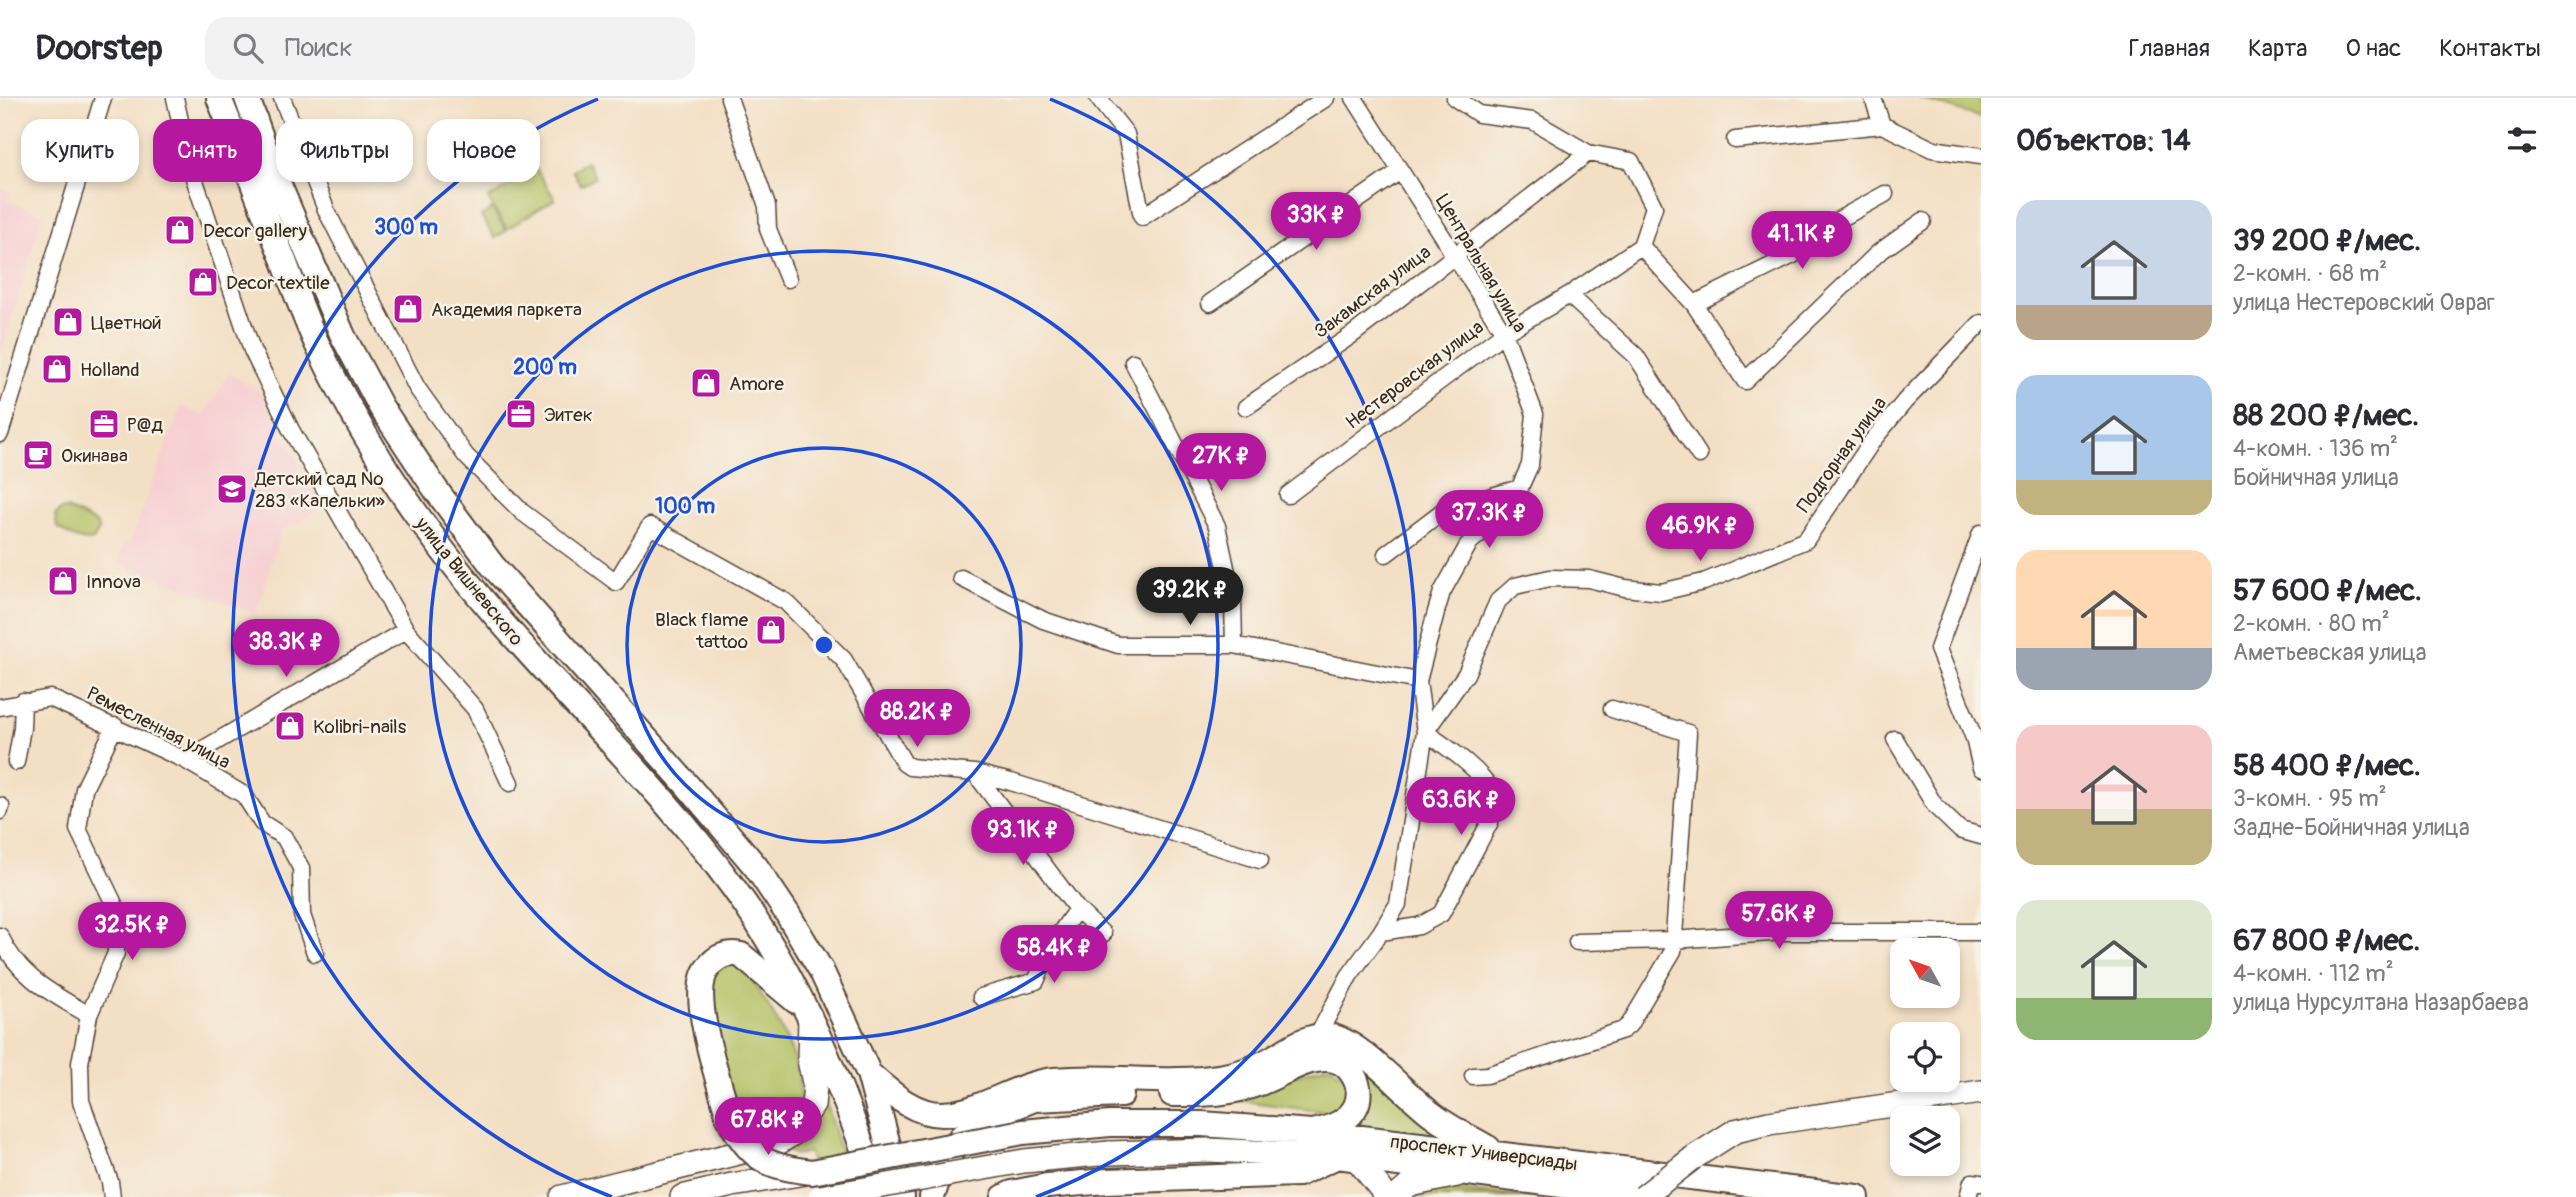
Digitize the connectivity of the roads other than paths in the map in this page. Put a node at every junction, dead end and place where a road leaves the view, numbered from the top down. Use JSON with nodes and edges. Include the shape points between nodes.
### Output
{"nodes":[{"id":1,"x":103,"y":98,"type":"edge"},
{"id":2,"x":175,"y":98,"type":"edge"},
{"id":3,"x":219,"y":98,"type":"edge"},
{"id":4,"x":247,"y":98,"type":"edge"},
{"id":5,"x":282,"y":98,"type":"edge"},
{"id":6,"x":729,"y":98,"type":"edge"},
{"id":7,"x":1098,"y":98,"type":"edge"},
{"id":8,"x":1326,"y":98,"type":"edge"},
{"id":9,"x":1354,"y":98,"type":"edge"},
{"id":10,"x":1455,"y":98,"type":"edge"},
{"id":11,"x":1873,"y":98,"type":"edge"},
{"id":12,"x":1882,"y":125,"type":"junction"},
{"id":13,"x":1735,"y":140,"type":"dead end"},
{"id":14,"x":1588,"y":153,"type":"junction"},
{"id":15,"x":1981,"y":156,"type":"edge"},
{"id":16,"x":1400,"y":171,"type":"junction"},
{"id":17,"x":1885,"y":194,"type":"dead end"},
{"id":18,"x":1923,"y":221,"type":"dead end"},
{"id":19,"x":1641,"y":246,"type":"junction"},
{"id":20,"x":1455,"y":256,"type":"junction"},
{"id":21,"x":788,"y":279,"type":"dead end"},
{"id":22,"x":1569,"y":295,"type":"junction"},
{"id":23,"x":1210,"y":303,"type":"dead end"},
{"id":24,"x":1694,"y":304,"type":"junction"},
{"id":25,"x":1981,"y":323,"type":"edge"},
{"id":26,"x":1504,"y":333,"type":"junction"},
{"id":27,"x":1133,"y":362,"type":"dead end"},
{"id":28,"x":1246,"y":407,"type":"dead end"},
{"id":29,"x":0,"y":434,"type":"edge"},
{"id":30,"x":1699,"y":455,"type":"dead end"},
{"id":31,"x":1520,"y":488,"type":"junction"},
{"id":32,"x":1288,"y":495,"type":"dead end"},
{"id":33,"x":1981,"y":533,"type":"edge"},
{"id":34,"x":1386,"y":554,"type":"dead end"},
{"id":35,"x":961,"y":578,"type":"dead end"},
{"id":36,"x":406,"y":630,"type":"junction"},
{"id":37,"x":1234,"y":645,"type":"junction"},
{"id":38,"x":1418,"y":681,"type":"junction"},
{"id":39,"x":23,"y":701,"type":"junction"},
{"id":40,"x":0,"y":707,"type":"edge"},
{"id":41,"x":1612,"y":709,"type":"dead end"},
{"id":42,"x":115,"y":726,"type":"junction"},
{"id":43,"x":1424,"y":732,"type":"junction"},
{"id":44,"x":1895,"y":739,"type":"dead end"},
{"id":45,"x":185,"y":760,"type":"junction"},
{"id":46,"x":16,"y":762,"type":"dead end"},
{"id":47,"x":1981,"y":768,"type":"edge"},
{"id":48,"x":975,"y":773,"type":"junction"},
{"id":49,"x":510,"y":783,"type":"dead end"},
{"id":50,"x":1981,"y":836,"type":"edge"},
{"id":51,"x":1260,"y":860,"type":"dead end"},
{"id":52,"x":1077,"y":909,"type":"junction"},
{"id":53,"x":1381,"y":932,"type":"junction"},
{"id":54,"x":1981,"y":932,"type":"edge"},
{"id":55,"x":1103,"y":934,"type":"dead end"},
{"id":56,"x":0,"y":936,"type":"edge"},
{"id":57,"x":1673,"y":940,"type":"junction"},
{"id":58,"x":1577,"y":943,"type":"dead end"},
{"id":59,"x":315,"y":953,"type":"dead end"},
{"id":60,"x":981,"y":997,"type":"dead end"},
{"id":61,"x":808,"y":1013,"type":"junction"},
{"id":62,"x":89,"y":1015,"type":"junction"},
{"id":63,"x":1317,"y":1037,"type":"junction"},
{"id":64,"x":869,"y":1074,"type":"junction"},
{"id":65,"x":1473,"y":1076,"type":"dead end"},
{"id":66,"x":1981,"y":1092,"type":"edge"},
{"id":67,"x":1312,"y":1132,"type":"junction"},
{"id":68,"x":1499,"y":1154,"type":"junction"},
{"id":69,"x":1346,"y":1156,"type":"junction"},
{"id":70,"x":812,"y":1172,"type":"junction"},
{"id":71,"x":1468,"y":1173,"type":"junction"},
{"id":72,"x":1981,"y":1183,"type":"edge"},
{"id":73,"x":112,"y":1197,"type":"edge"},
{"id":74,"x":562,"y":1197,"type":"edge"},
{"id":75,"x":682,"y":1197,"type":"edge"},
{"id":76,"x":820,"y":1197,"type":"edge"},
{"id":77,"x":880,"y":1197,"type":"edge"},
{"id":78,"x":902,"y":1197,"type":"edge"},
{"id":79,"x":932,"y":1197,"type":"edge"},
{"id":80,"x":1004,"y":1197,"type":"edge"},
{"id":81,"x":1384,"y":1197,"type":"edge"},
{"id":82,"x":1396,"y":1197,"type":"edge"},
{"id":83,"x":1643,"y":1197,"type":"edge"},
{"id":84,"x":1653,"y":1197,"type":"edge"},
{"id":85,"x":1857,"y":1197,"type":"edge"},
{"id":86,"x":1968,"y":1197,"type":"edge"}],
"edges":[{"from":1,"to":29,"type":"street"},
{"from":2,"to":36,"type":"street","via":[[190,166],[252,350],[291,430]]},
{"from":3,"to":61,"type":"main road","name":"улица Вишневского","via":[[317,344],[355,418],[412,509],[470,587],[668,806],[732,886],[764,932]]},
{"from":4,"to":64,"type":"main road","name":"улица Вишневского","via":[[343,335],[387,417],[492,565],[756,867],[821,971]]},
{"from":5,"to":48,"type":"street","via":[[333,223],[417,388],[466,456],[522,512],[616,582],[650,526],[786,602],[844,660],[904,763]]},
{"from":6,"to":21,"type":"street","via":[[767,206],[768,229]]},
{"from":7,"to":8,"type":"street","via":[[1126,134],[1142,217]]},
{"from":9,"to":16,"type":"street","name":"Центральная улица"},
{"from":10,"to":14,"type":"street","via":[[1479,114],[1533,121]]},
{"from":11,"to":12,"type":"street"},
{"from":12,"to":13,"type":"street"},
{"from":12,"to":15,"type":"street","via":[[1932,149]]},
{"from":14,"to":19,"type":"street","via":[[1631,162],[1654,207]]},
{"from":14,"to":20,"type":"street","name":"Закамская улица"},
{"from":16,"to":20,"type":"street","name":"Центральная улица"},
{"from":16,"to":23,"type":"street"},
{"from":17,"to":24,"type":"street","via":[[1831,224],[1793,255]]},
{"from":18,"to":24,"type":"street","via":[[1878,253],[1745,381]]},
{"from":19,"to":22,"type":"street","name":"Нестеровская улица"},
{"from":19,"to":24,"type":"street"},
{"from":20,"to":26,"type":"street","name":"Центральная улица"},
{"from":20,"to":28,"type":"street","name":"Закамская улица","via":[[1352,335]]},
{"from":22,"to":26,"type":"street","name":"Нестеровская улица"},
{"from":22,"to":30,"type":"street","via":[[1636,356]]},
{"from":25,"to":43,"type":"street","name":"Подгорная улица","via":[[1873,440],[1806,540],[1704,582],[1661,592],[1589,579],[1550,578],[1515,586],[1498,601],[1466,674]]},
{"from":26,"to":31,"type":"street","name":"Центральная улица","via":[[1535,414],[1530,465]]},
{"from":26,"to":32,"type":"street","name":"Нестеровская улица"},
{"from":27,"to":37,"type":"street","via":[[1217,526],[1233,600]]},
{"from":31,"to":34,"type":"street","via":[[1444,510]]},
{"from":31,"to":38,"type":"street","name":"Центральная улица","via":[[1495,521],[1470,542],[1442,592]]},
{"from":33,"to":47,"type":"street","via":[[1938,649],[1974,738]]},
{"from":35,"to":37,"type":"street","via":[[1043,620],[1118,645]]},
{"from":36,"to":45,"type":"street"},
{"from":36,"to":49,"type":"street","via":[[475,709]]},
{"from":37,"to":38,"type":"street"},
{"from":38,"to":43,"type":"street","name":"Центральная улица"},
{"from":39,"to":40,"type":"street","name":"Ремесленная улица"},
{"from":39,"to":42,"type":"street","name":"Ремесленная улица","via":[[50,698]]},
{"from":39,"to":46,"type":"street"},
{"from":41,"to":57,"type":"street","via":[[1688,733]]},
{"from":42,"to":45,"type":"street","name":"Ремесленная улица"},
{"from":42,"to":62,"type":"street","via":[[83,789],[78,829],[116,908],[116,953]]},
{"from":43,"to":53,"type":"street","name":"Центральная улица","via":[[1398,904]]},
{"from":43,"to":53,"type":"street","via":[[1486,780],[1495,795],[1490,822],[1441,914],[1419,926]]},
{"from":44,"to":50,"type":"street","via":[[1934,806],[1960,830]]},
{"from":45,"to":59,"type":"street","name":"Ремесленная улица","via":[[244,795],[262,823],[284,837],[301,868],[302,915]]},
{"from":48,"to":51,"type":"street"},
{"from":48,"to":52,"type":"street"},
{"from":52,"to":55,"type":"street"},
{"from":52,"to":60,"type":"street","via":[[1051,946],[1035,981]]},
{"from":53,"to":63,"type":"street","name":"Центральная улица","via":[[1349,976]]},
{"from":54,"to":57,"type":"street","via":[[1784,932]]},
{"from":56,"to":62,"type":"street","via":[[35,983]]},
{"from":57,"to":58,"type":"street"},
{"from":57,"to":65,"type":"street","via":[[1672,951],[1623,1030]]},
{"from":61,"to":70,"type":"main road","name":"проспект Универсиады","bridge":true,"via":[[736,953],[722,956],[703,977],[702,1004],[710,1050],[729,1118],[746,1145],[766,1163]]},
{"from":61,"to":74,"type":"main road","via":[[813,1105],[794,1133],[778,1143]]},
{"from":61,"to":77,"type":"main road","name":"улица Вишневского","via":[[840,1082]]},
{"from":62,"to":73,"type":"street","via":[[80,1063],[81,1101]]},
{"from":63,"to":64,"type":"main road","via":[[1256,1067],[1223,1076],[1052,1080],[942,1114],[906,1103]]},
{"from":63,"to":68,"type":"main road","via":[[1338,1038],[1356,1049],[1432,1115]]},
{"from":64,"to":78,"type":"main road","name":"улица Вишневского"},
{"from":66,"to":83,"type":"main road","bridge":true,"via":[[1746,1129],[1717,1141]]},
{"from":67,"to":68,"type":"main road","name":"проспект Универсиады"},
{"from":67,"to":70,"type":"main road","name":"проспект Универсиады","bridge":true,"via":[[1202,1124],[1110,1124],[1023,1132]]},
{"from":67,"to":79,"type":"main road","via":[[1339,1124],[1356,1106],[1355,1078],[1349,1067],[1331,1059],[1293,1066],[1259,1084],[1220,1094],[1034,1099],[989,1117],[961,1137],[943,1164]]},
{"from":68,"to":85,"type":"main road","name":"проспект Универсиады"},
{"from":69,"to":71,"type":"main road","name":"проспект Универсиады"},
{"from":69,"to":76,"type":"main road","bridge":true,"via":[[1208,1150],[1109,1153],[1024,1161]]},
{"from":69,"to":80,"type":"main road","via":[[1298,1174],[1095,1182],[1047,1186]]},
{"from":69,"to":81,"type":"main road"},
{"from":70,"to":75,"type":"main road"},
{"from":71,"to":82,"type":"main road","via":[[1410,1185]]},
{"from":71,"to":84,"type":"main road","name":"проспект Универсиады"},
{"from":72,"to":86,"type":"street","via":[[1972,1182]]}]}
